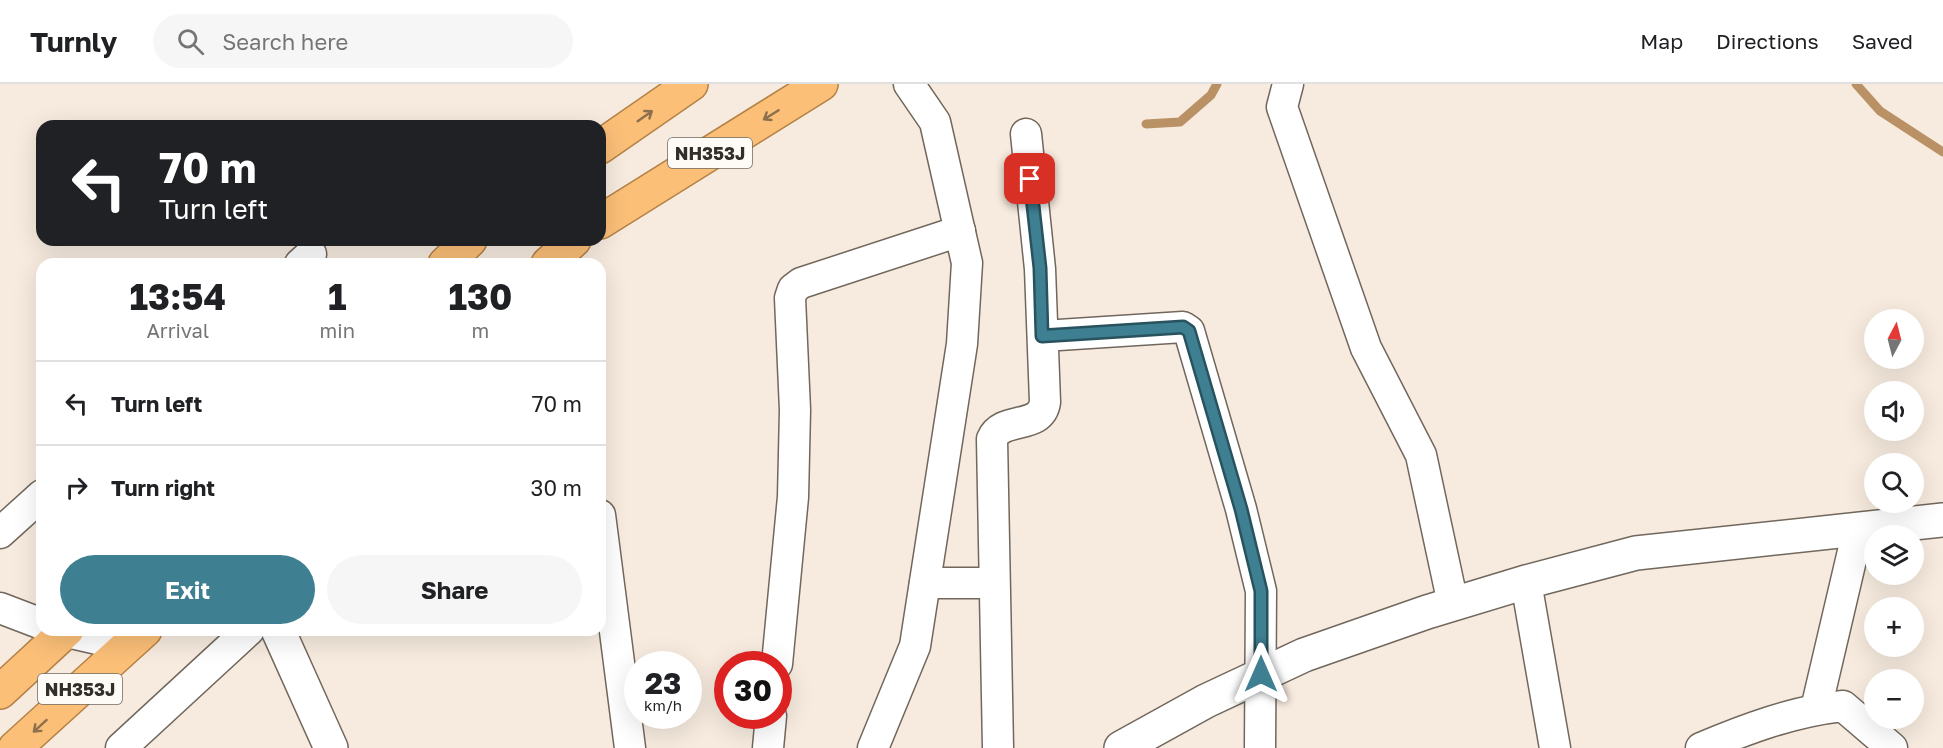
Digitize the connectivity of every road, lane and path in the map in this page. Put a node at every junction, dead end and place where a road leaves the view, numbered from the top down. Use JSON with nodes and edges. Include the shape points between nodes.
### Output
{"nodes":[{"id":1,"x":691,"y":84,"type":"edge"},
{"id":2,"x":821,"y":84,"type":"edge"},
{"id":3,"x":909,"y":84,"type":"edge"},
{"id":4,"x":1288,"y":84,"type":"edge"},
{"id":5,"x":1026,"y":134,"type":"dead end"},
{"id":6,"x":606,"y":143,"type":"edge"},
{"id":7,"x":606,"y":218,"type":"edge"},
{"id":8,"x":960,"y":231,"type":"junction"},
{"id":9,"x":464,"y":246,"type":"edge"},
{"id":10,"x":568,"y":246,"type":"edge"},
{"id":11,"x":451,"y":258,"type":"edge"},
{"id":12,"x":554,"y":258,"type":"edge"},
{"id":13,"x":1042,"y":336,"type":"junction"},
{"id":14,"x":36,"y":500,"type":"edge"},
{"id":15,"x":1943,"y":520,"type":"edge"},
{"id":16,"x":1858,"y":530,"type":"junction"},
{"id":17,"x":0,"y":533,"type":"edge"},
{"id":18,"x":606,"y":562,"type":"edge"},
{"id":19,"x":1526,"y":582,"type":"junction"},
{"id":20,"x":925,"y":583,"type":"junction"},
{"id":21,"x":994,"y":583,"type":"junction"},
{"id":22,"x":1453,"y":604,"type":"junction"},
{"id":23,"x":0,"y":609,"type":"edge"},
{"id":24,"x":36,"y":621,"type":"edge"},
{"id":25,"x":52,"y":636,"type":"edge"},
{"id":26,"x":119,"y":636,"type":"edge"},
{"id":27,"x":243,"y":636,"type":"edge"},
{"id":28,"x":281,"y":636,"type":"edge"},
{"id":29,"x":136,"y":638,"type":"edge"},
{"id":30,"x":778,"y":651,"type":"edge"},
{"id":31,"x":1261,"y":674,"type":"junction"},
{"id":32,"x":0,"y":692,"type":"edge"},
{"id":33,"x":1815,"y":709,"type":"junction"},
{"id":34,"x":770,"y":729,"type":"edge"},
{"id":35,"x":15,"y":748,"type":"edge"},
{"id":36,"x":122,"y":748,"type":"edge"},
{"id":37,"x":332,"y":748,"type":"edge"},
{"id":38,"x":630,"y":748,"type":"edge"},
{"id":39,"x":768,"y":748,"type":"edge"},
{"id":40,"x":873,"y":748,"type":"edge"},
{"id":41,"x":998,"y":748,"type":"edge"},
{"id":42,"x":1121,"y":748,"type":"edge"},
{"id":43,"x":1260,"y":748,"type":"edge"},
{"id":44,"x":1555,"y":748,"type":"edge"},
{"id":45,"x":1701,"y":748,"type":"edge"},
{"id":46,"x":1892,"y":748,"type":"edge"}],
"edges":[{"from":6,"to":1,"type":"highway","one_way":true},
{"from":2,"to":7,"type":"highway","number":"NH353J","one_way":true},
{"from":3,"to":8,"type":"street","via":[[935,122]]},
{"from":4,"to":22,"type":"street","via":[[1282,106],[1366,348],[1421,455]]},
{"from":5,"to":13,"type":"street","via":[[1040,268]]},
{"from":8,"to":20,"type":"street","via":[[967,263],[962,344]]},
{"from":8,"to":30,"type":"street","via":[[801,283],[793,289],[793,497]]},
{"from":9,"to":11,"type":"highway"},
{"from":10,"to":12,"type":"highway"},
{"from":13,"to":21,"type":"street","via":[[1044,410],[1040,416],[994,432],[992,438]]},
{"from":13,"to":31,"type":"street","via":[[1183,327],[1189,331],[1261,591]]},
{"from":14,"to":17,"type":"street"},
{"from":15,"to":16,"type":"street"},
{"from":16,"to":19,"type":"street","via":[[1636,553]]},
{"from":16,"to":33,"type":"street"},
{"from":18,"to":38,"type":"street"},
{"from":19,"to":22,"type":"street"},
{"from":19,"to":44,"type":"street"},
{"from":20,"to":21,"type":"street"},
{"from":20,"to":40,"type":"street","via":[[915,646]]},
{"from":21,"to":41,"type":"street"},
{"from":22,"to":31,"type":"street","via":[[1304,655]]},
{"from":23,"to":24,"type":"street"},
{"from":25,"to":32,"type":"highway","number":"NH353J"},
{"from":26,"to":29,"type":"street"},
{"from":27,"to":36,"type":"street"},
{"from":28,"to":37,"type":"street"},
{"from":29,"to":35,"type":"highway","number":"NH353J","one_way":true},
{"from":31,"to":42,"type":"street"},
{"from":31,"to":43,"type":"street"},
{"from":33,"to":45,"type":"street"},
{"from":33,"to":46,"type":"street","via":[[1843,706]]},
{"from":34,"to":39,"type":"street"}]}
